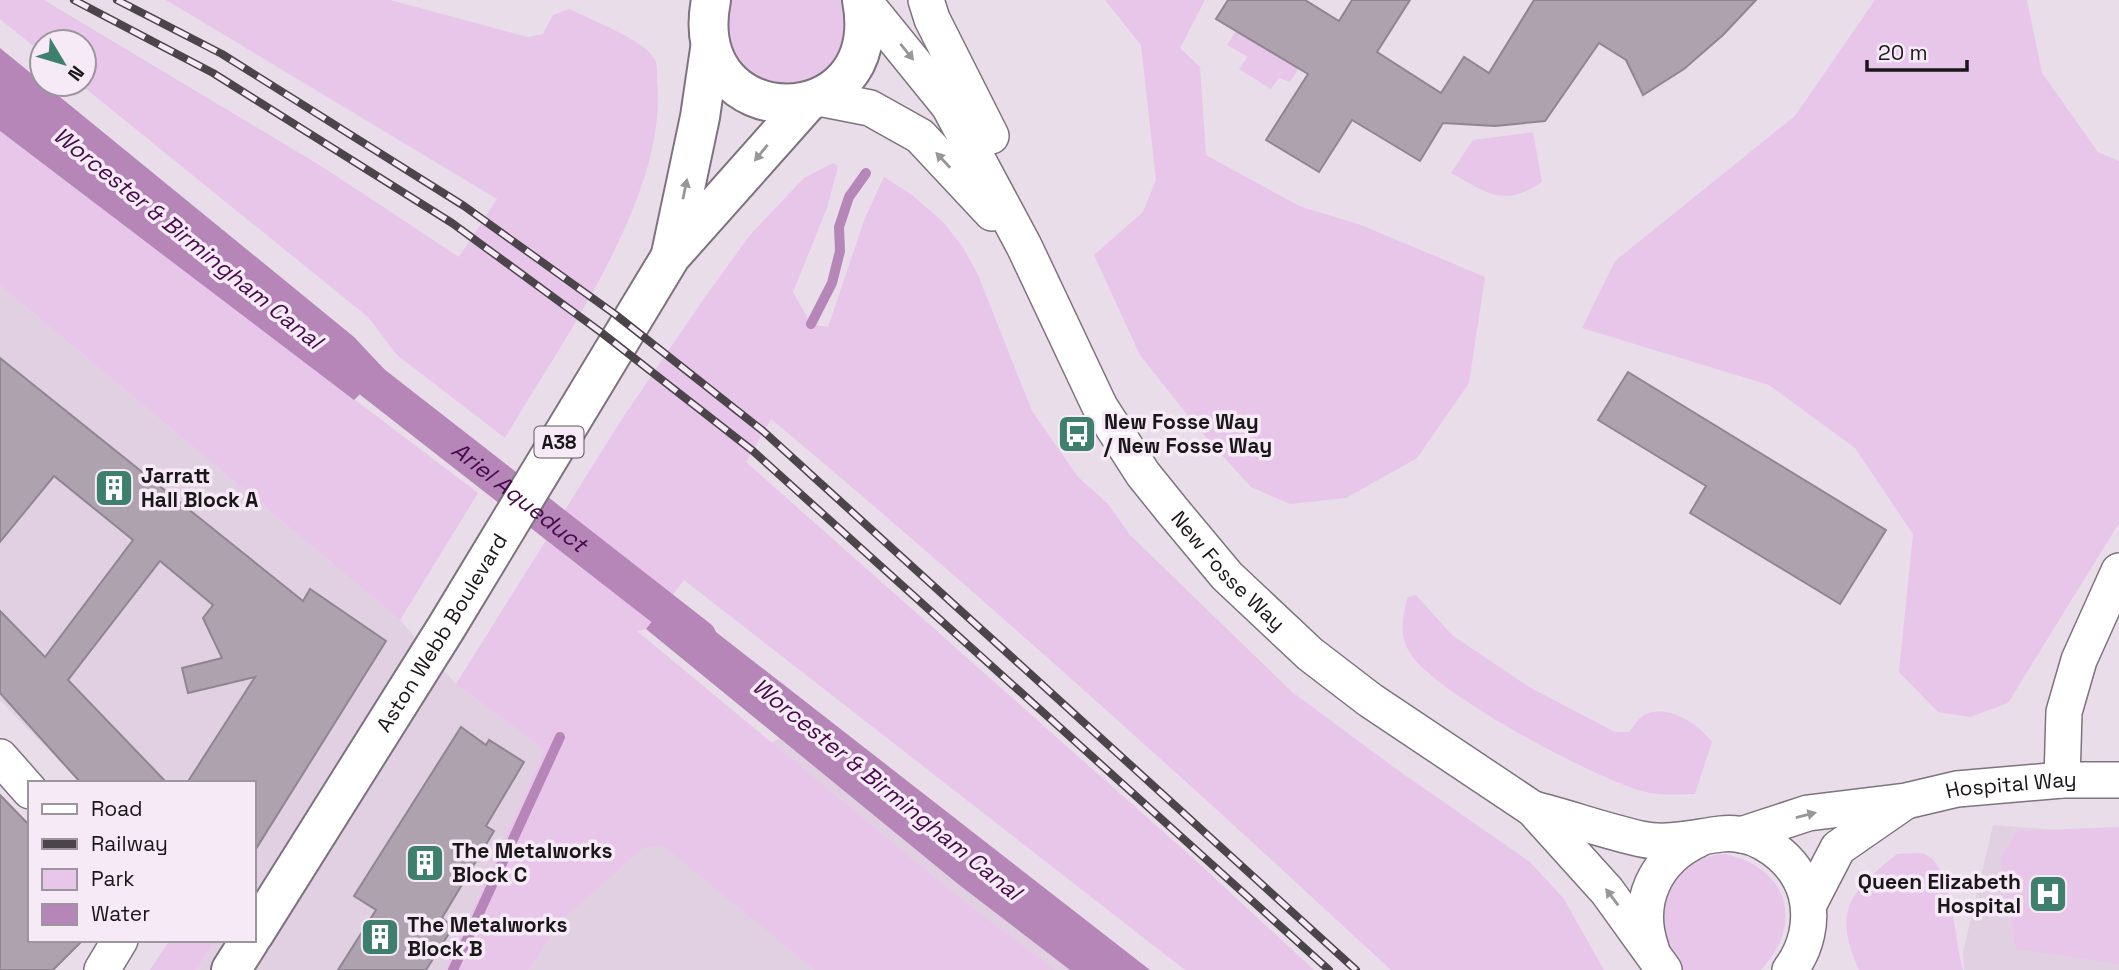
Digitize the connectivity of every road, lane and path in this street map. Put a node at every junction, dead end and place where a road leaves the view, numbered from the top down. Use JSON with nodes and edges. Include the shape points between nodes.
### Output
{"nodes":[{"id":1,"x":711,"y":0,"type":"edge"},
{"id":2,"x":863,"y":0,"type":"edge"},
{"id":3,"x":929,"y":10,"type":"edge"},
{"id":4,"x":710,"y":49,"type":"junction"},
{"id":5,"x":813,"y":101,"type":"junction"},
{"id":6,"x":1024,"y":246,"type":"junction"},
{"id":7,"x":671,"y":256,"type":"junction"},
{"id":8,"x":2119,"y":571,"type":"edge"},
{"id":9,"x":0,"y":757,"type":"edge"},
{"id":10,"x":2119,"y":779,"type":"edge"},
{"id":11,"x":2062,"y":780,"type":"junction"},
{"id":12,"x":28,"y":789,"type":"edge"},
{"id":13,"x":1906,"y":801,"type":"junction"},
{"id":14,"x":1533,"y":808,"type":"junction"},
{"id":15,"x":1741,"y":835,"type":"junction"},
{"id":16,"x":1699,"y":839,"type":"junction"},
{"id":17,"x":1808,"y":918,"type":"junction"},
{"id":18,"x":256,"y":931,"type":"edge"},
{"id":19,"x":119,"y":942,"type":"edge"},
{"id":20,"x":249,"y":942,"type":"edge"},
{"id":21,"x":1658,"y":961,"type":"edge"},
{"id":22,"x":102,"y":970,"type":"edge"},
{"id":23,"x":231,"y":970,"type":"edge"},
{"id":24,"x":1790,"y":970,"type":"edge"},
{"id":25,"x":1823,"y":970,"type":"edge"}],
"edges":[{"from":1,"to":4,"type":"highway","number":"A38","via":[[706,22]]},
{"from":2,"to":5,"type":"highway","number":"A38","via":[[864,46],[853,69],[836,88]]},
{"from":2,"to":6,"type":"street","name":"New Fosse Way","one_way":true,"via":[[949,106]]},
{"from":3,"to":6,"type":"street","name":"New Fosse Way","via":[[999,152],[1021,212]]},
{"from":4,"to":5,"type":"highway","number":"A38","via":[[721,72],[740,90],[763,102],[789,105]]},
{"from":7,"to":4,"type":"highway","name":"Aston Webb Boulevard","number":"A38","one_way":true},
{"from":6,"to":5,"type":"street","name":"New Fosse Way","one_way":true,"via":[[920,136],[870,108]]},
{"from":5,"to":7,"type":"highway","name":"Aston Webb Boulevard","number":"A38","one_way":true},
{"from":6,"to":14,"type":"street","name":"New Fosse Way","via":[[1100,407],[1143,474],[1227,576],[1310,654],[1360,692]]},
{"from":7,"to":18,"type":"highway","name":"Aston Webb Boulevard","number":"A38"},
{"from":8,"to":11,"type":"street","via":[[2079,660],[2064,712]]},
{"from":9,"to":12,"type":"street"},
{"from":10,"to":11,"type":"street","name":"Hospital Way"},
{"from":11,"to":13,"type":"street","name":"Hospital Way","via":[[1957,789]]},
{"from":15,"to":13,"type":"street","name":"Hospital Way","one_way":true,"via":[[1808,813]]},
{"from":13,"to":17,"type":"street","name":"Hospital Way","via":[[1838,848]]},
{"from":14,"to":16,"type":"street","name":"New Fosse Way","via":[[1644,840]]},
{"from":21,"to":14,"type":"street","name":"New Fosse Way","one_way":true,"via":[[1607,891]]},
{"from":15,"to":16,"type":"street","name":"New Fosse Way"},
{"from":15,"to":17,"type":"street","name":"New Fosse Way","via":[[1785,858],[1804,887]]},
{"from":16,"to":21,"type":"street","name":"New Fosse Way","via":[[1671,856],[1654,879],[1645,909],[1646,936]]},
{"from":17,"to":24,"type":"street","via":[[1802,952]]},
{"from":17,"to":25,"type":"street","name":"New Fosse Way"},
{"from":19,"to":22,"type":"street"},
{"from":20,"to":23,"type":"highway"}]}
